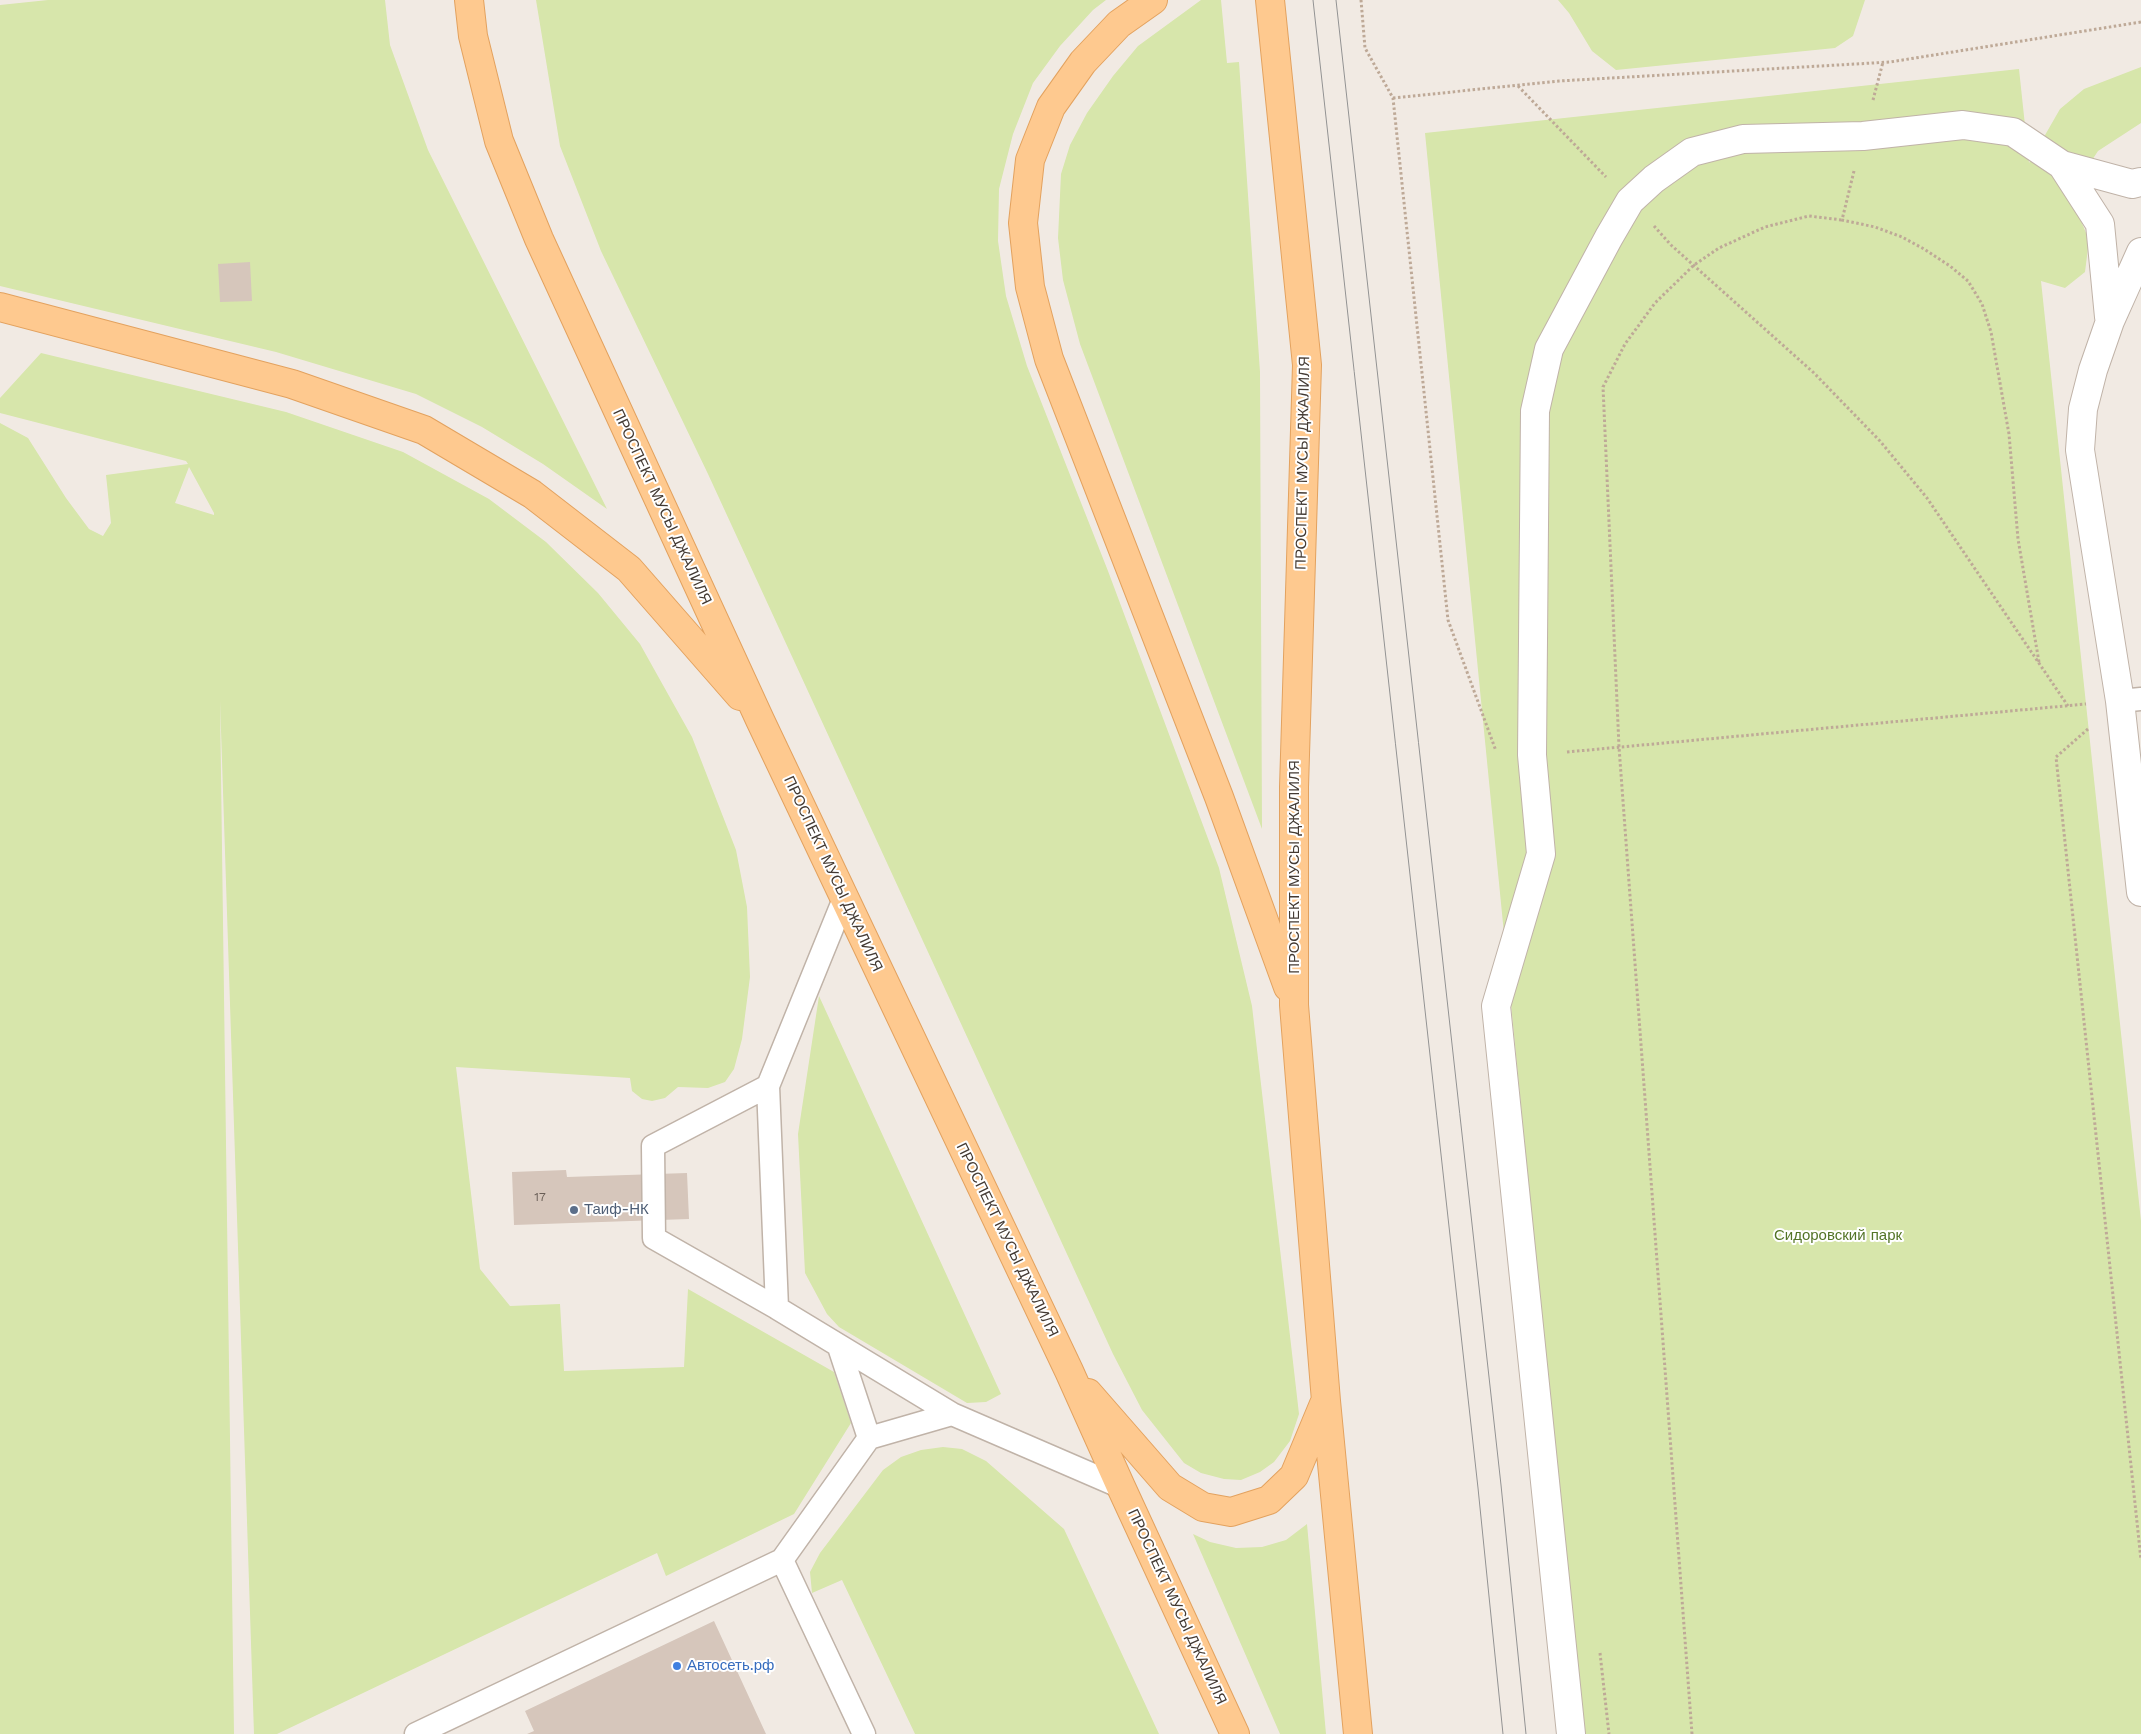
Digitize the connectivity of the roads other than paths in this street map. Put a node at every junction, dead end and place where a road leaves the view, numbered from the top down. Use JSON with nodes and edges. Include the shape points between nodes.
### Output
{"nodes":[{"id":1,"x":469,"y":0,"type":"edge"},
{"id":2,"x":1153,"y":0,"type":"edge"},
{"id":3,"x":1270,"y":0,"type":"edge"},
{"id":4,"x":2062,"y":165,"type":"junction"},
{"id":5,"x":2141,"y":182,"type":"edge"},
{"id":6,"x":2141,"y":252,"type":"edge"},
{"id":7,"x":0,"y":307,"type":"edge"},
{"id":8,"x":2110,"y":321,"type":"junction"},
{"id":9,"x":2131,"y":700,"type":"edge"},
{"id":10,"x":760,"y":720,"type":"junction"},
{"id":11,"x":2141,"y":892,"type":"edge"},
{"id":12,"x":844,"y":899,"type":"junction"},
{"id":13,"x":1294,"y":1005,"type":"junction"},
{"id":14,"x":768,"y":1086,"type":"junction"},
{"id":15,"x":777,"y":1308,"type":"junction"},
{"id":16,"x":839,"y":1347,"type":"junction"},
{"id":17,"x":1069,"y":1371,"type":"junction"},
{"id":18,"x":1326,"y":1401,"type":"junction"},
{"id":19,"x":952,"y":1414,"type":"junction"},
{"id":20,"x":869,"y":1438,"type":"junction"},
{"id":21,"x":1121,"y":1487,"type":"junction"},
{"id":22,"x":782,"y":1560,"type":"junction"},
{"id":23,"x":416,"y":1734,"type":"edge"},
{"id":24,"x":864,"y":1734,"type":"edge"},
{"id":25,"x":1236,"y":1734,"type":"edge"},
{"id":26,"x":1358,"y":1734,"type":"edge"},
{"id":27,"x":1571,"y":1734,"type":"edge"}],
"edges":[{"from":1,"to":10,"type":"main road","name":"ПРОСПЕКТ МУСЫ ДЖАЛИЛЯ","via":[[473,36],[499,141],[539,239]]},
{"from":2,"to":13,"type":"main road","via":[[1119,24],[1083,62],[1051,107],[1030,160],[1023,223],[1030,287],[1049,359],[1218,797]]},
{"from":3,"to":13,"type":"main road","name":"ПРОСПЕКТ МУСЫ ДЖАЛИЛЯ","via":[[1308,365],[1294,787]]},
{"from":4,"to":5,"type":"street","via":[[2132,184]]},
{"from":4,"to":8,"type":"street","via":[[2100,224]]},
{"from":4,"to":27,"type":"street","via":[[2014,132],[1962,125],[1863,136],[1743,138],[1692,152],[1654,178],[1630,201],[1549,349],[1535,411],[1532,755],[1541,854],[1496,1006]]},
{"from":6,"to":8,"type":"street"},
{"from":7,"to":10,"type":"main road","via":[[292,384],[424,430],[532,494],[628,569]]},
{"from":8,"to":9,"type":"street","via":[[2083,409],[2080,450]]},
{"from":9,"to":11,"type":"street"},
{"from":10,"to":12,"type":"main road","name":"ПРОСПЕКТ МУСЫ ДЖАЛИЛЯ"},
{"from":12,"to":14,"type":"lane"},
{"from":12,"to":17,"type":"main road","name":"ПРОСПЕКТ МУСЫ ДЖАЛИЛЯ"},
{"from":13,"to":18,"type":"main road","name":"ПРОСПЕКТ МУСЫ ДЖАЛИЛЯ"},
{"from":14,"to":15,"type":"lane"},
{"from":14,"to":15,"type":"lane","via":[[653,1146],[654,1238]]},
{"from":15,"to":16,"type":"lane"},
{"from":16,"to":19,"type":"lane"},
{"from":16,"to":20,"type":"lane"},
{"from":17,"to":18,"type":"main road","via":[[1170,1487],[1203,1507],[1231,1512],[1269,1500],[1294,1476]]},
{"from":17,"to":21,"type":"main road","name":"ПРОСПЕКТ МУСЫ ДЖАЛИЛЯ"},
{"from":18,"to":26,"type":"main road","name":"ПРОСПЕКТ МУСЫ ДЖАЛИЛЯ"},
{"from":19,"to":20,"type":"lane"},
{"from":19,"to":21,"type":"lane"},
{"from":20,"to":22,"type":"lane"},
{"from":21,"to":25,"type":"main road","name":"ПРОСПЕКТ МУСЫ ДЖАЛИЛЯ"},
{"from":22,"to":23,"type":"lane"},
{"from":22,"to":24,"type":"lane"}]}
